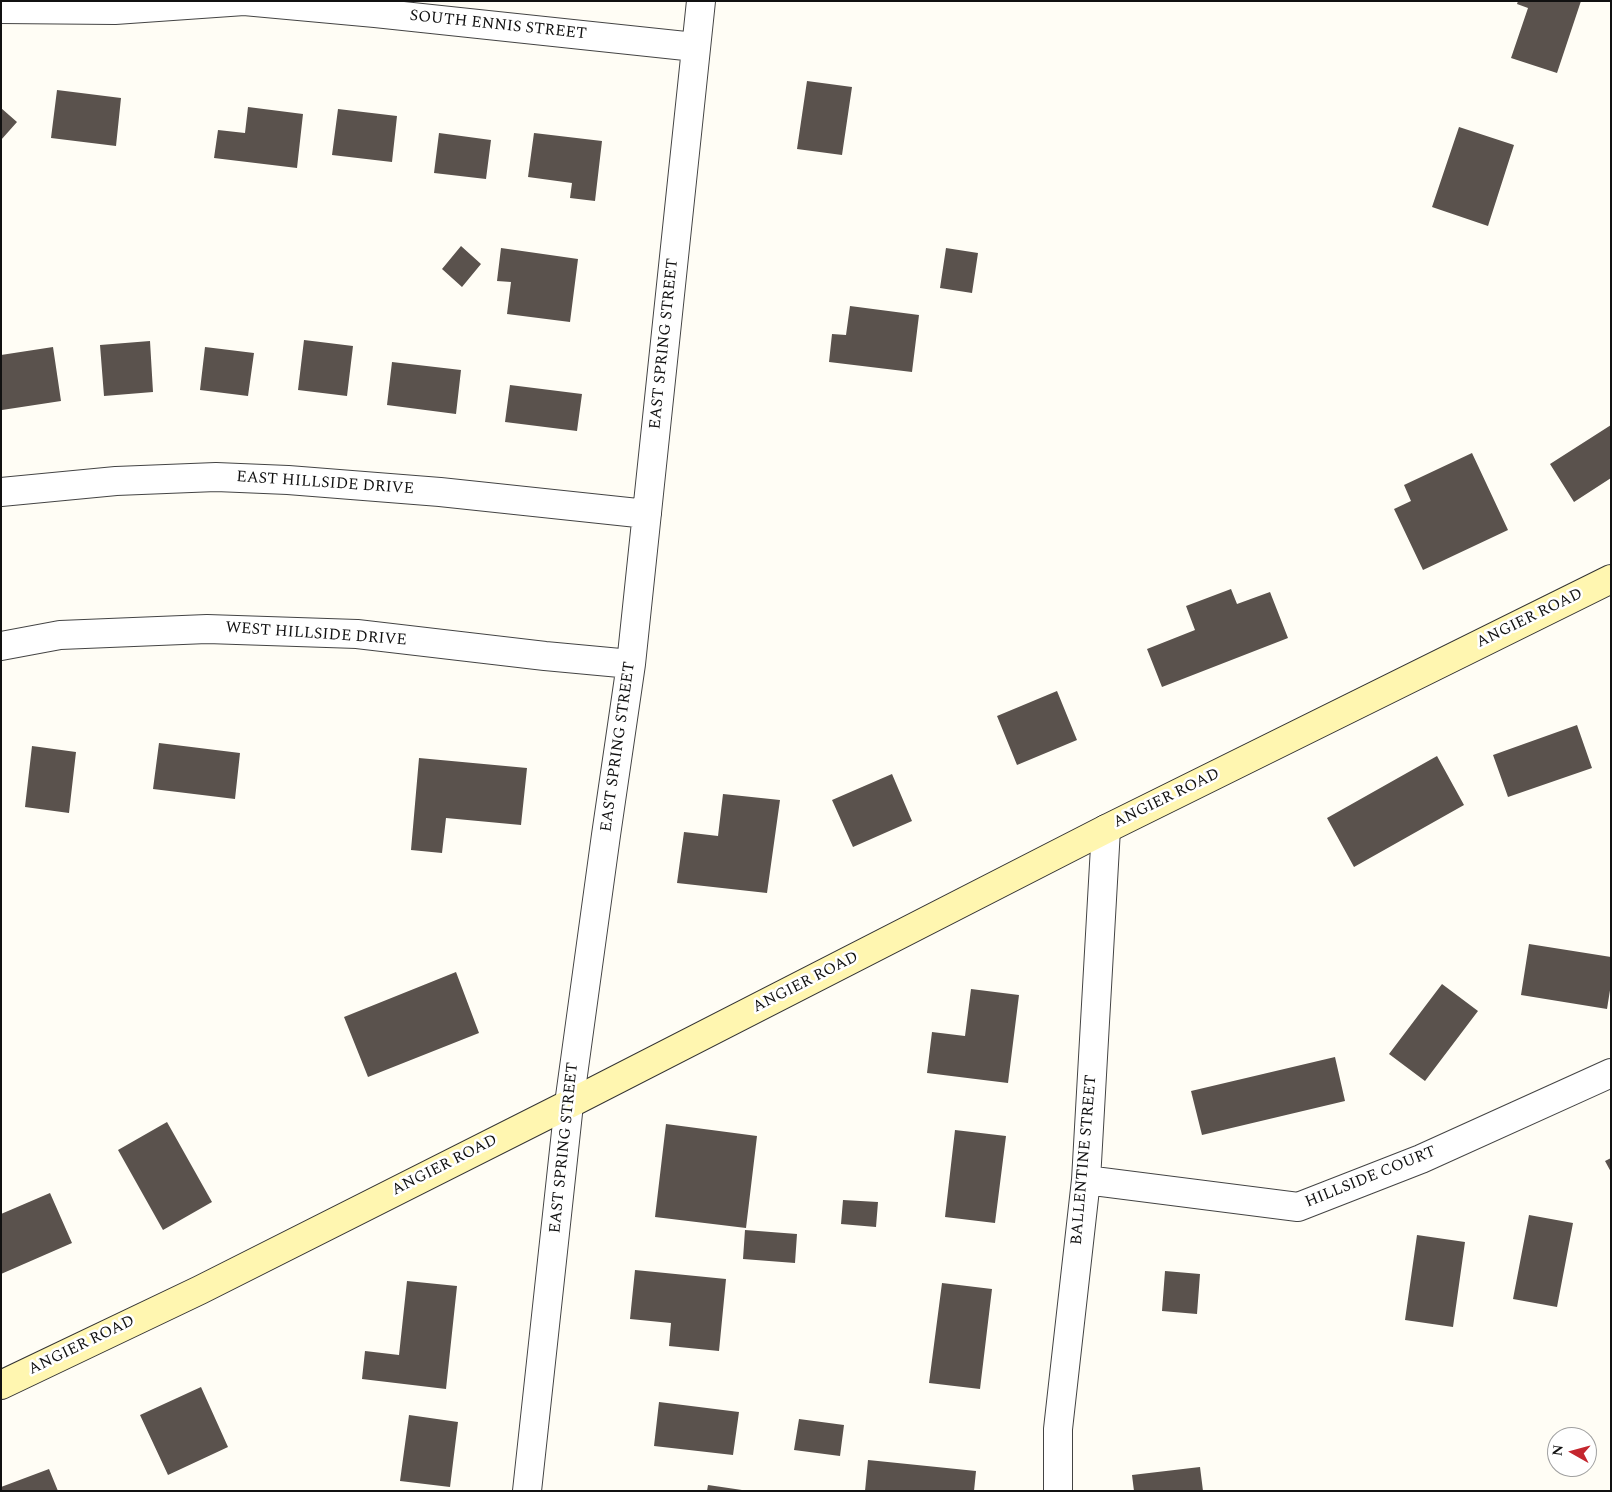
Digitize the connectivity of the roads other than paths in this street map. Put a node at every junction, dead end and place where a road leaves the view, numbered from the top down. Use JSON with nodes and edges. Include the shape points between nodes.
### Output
{"nodes":[{"id":1,"x":701,"y":1,"type":"edge"},
{"id":2,"x":1,"y":8,"type":"edge"},
{"id":3,"x":695,"y":47,"type":"junction"},
{"id":4,"x":1,"y":492,"type":"edge"},
{"id":5,"x":648,"y":514,"type":"junction"},
{"id":6,"x":1611,"y":579,"type":"edge"},
{"id":7,"x":1,"y":646,"type":"edge"},
{"id":8,"x":631,"y":664,"type":"junction"},
{"id":9,"x":1106,"y":830,"type":"junction"},
{"id":10,"x":1611,"y":1074,"type":"edge"},
{"id":11,"x":569,"y":1104,"type":"junction"},
{"id":12,"x":1086,"y":1180,"type":"junction"},
{"id":13,"x":1,"y":1385,"type":"edge"},
{"id":14,"x":527,"y":1491,"type":"edge"},
{"id":15,"x":1058,"y":1491,"type":"edge"}],
"edges":[{"from":1,"to":3,"type":"street","name":"EAST SPRING STREET"},
{"from":2,"to":3,"type":"street","name":"SOUTH ENNIS STREET","via":[[115,10],[244,1]]},
{"from":3,"to":5,"type":"street","name":"EAST SPRING STREET"},
{"from":4,"to":5,"type":"street","name":"EAST HILLSIDE DRIVE","via":[[216,477],[440,492]]},
{"from":5,"to":8,"type":"street","name":"EAST SPRING STREET"},
{"from":6,"to":9,"type":"street","name":"ANGIER ROAD"},
{"from":7,"to":8,"type":"street","name":"WEST HILLSIDE DRIVE","via":[[60,635],[207,629],[357,634]]},
{"from":8,"to":11,"type":"street","name":"EAST SPRING STREET"},
{"from":9,"to":11,"type":"street","name":"ANGIER ROAD"},
{"from":9,"to":12,"type":"street","name":"BALLENTINE STREET"},
{"from":10,"to":12,"type":"street","name":"HILLSIDE COURT","via":[[1421,1159],[1298,1207]]},
{"from":11,"to":13,"type":"street","name":"ANGIER ROAD","via":[[200,1290]]},
{"from":11,"to":14,"type":"street","name":"EAST SPRING STREET"},
{"from":12,"to":15,"type":"street","name":"BALLENTINE STREET","via":[[1058,1429]]}]}
